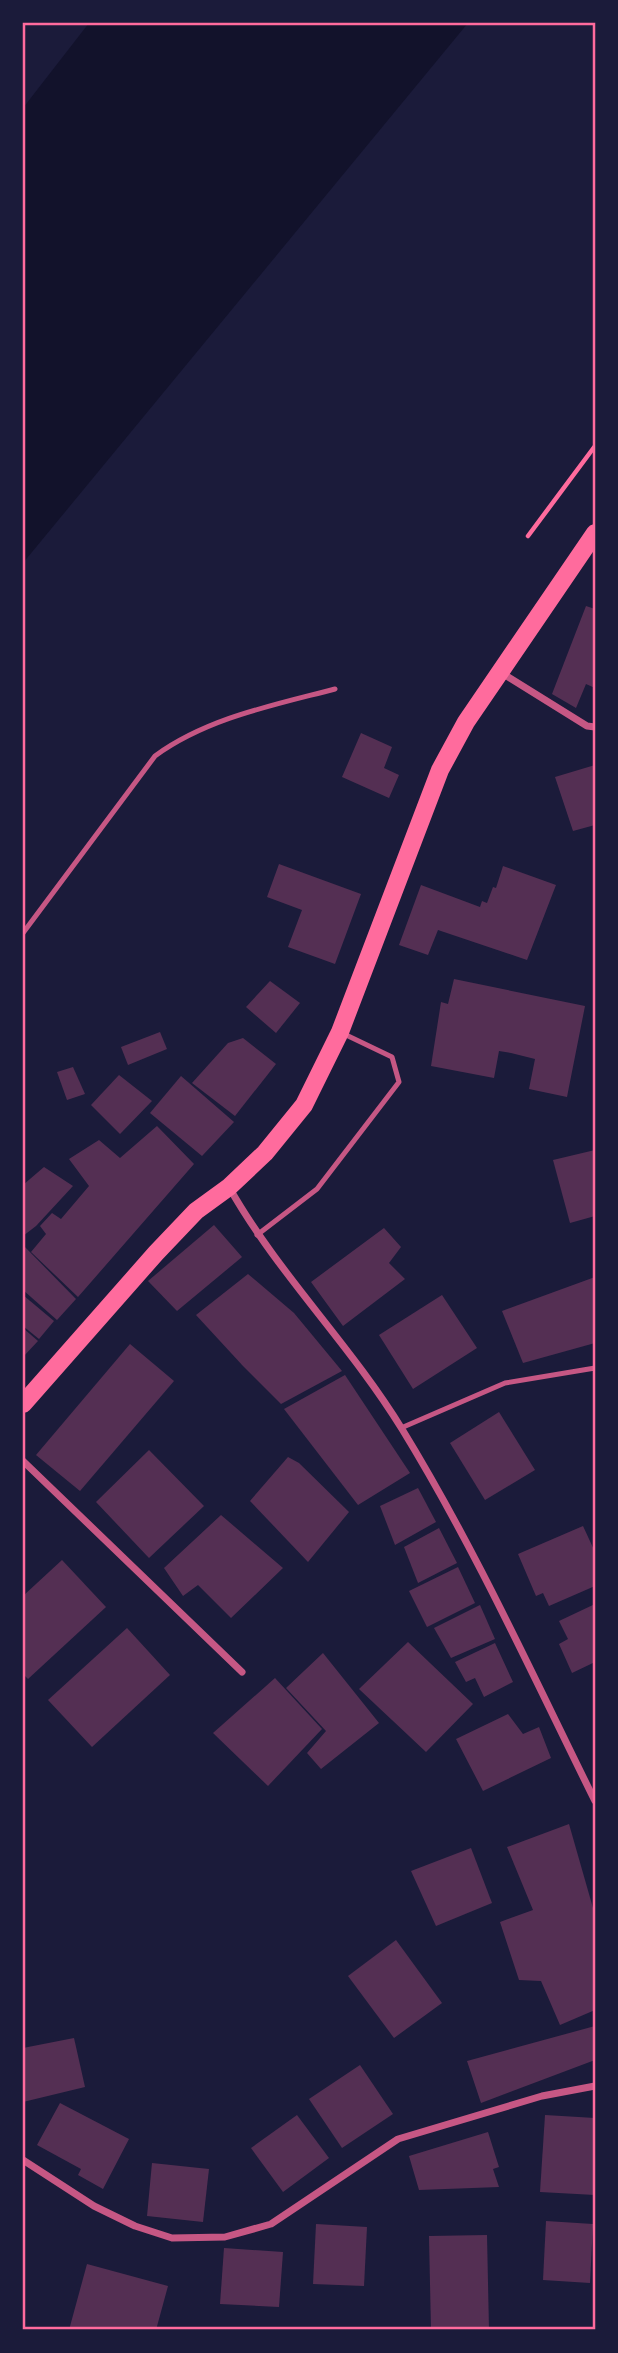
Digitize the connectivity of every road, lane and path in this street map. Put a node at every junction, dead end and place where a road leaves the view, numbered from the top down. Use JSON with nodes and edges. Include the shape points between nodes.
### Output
{"nodes":[{"id":1,"x":595,"y":446,"type":"edge"},
{"id":2,"x":595,"y":533,"type":"edge"},
{"id":3,"x":528,"y":536,"type":"dead end"},
{"id":4,"x":499,"y":671,"type":"junction"},
{"id":5,"x":335,"y":689,"type":"dead end"},
{"id":6,"x":595,"y":727,"type":"edge"},
{"id":7,"x":23,"y":933,"type":"edge"},
{"id":8,"x":340,"y":1032,"type":"junction"},
{"id":9,"x":229,"y":1187,"type":"junction"},
{"id":10,"x":257,"y":1235,"type":"junction"},
{"id":11,"x":595,"y":1367,"type":"edge"},
{"id":12,"x":23,"y":1404,"type":"edge"},
{"id":13,"x":401,"y":1428,"type":"junction"},
{"id":14,"x":23,"y":1461,"type":"edge"},
{"id":15,"x":242,"y":1672,"type":"dead end"},
{"id":16,"x":595,"y":1801,"type":"edge"},
{"id":17,"x":595,"y":2085,"type":"edge"},
{"id":18,"x":23,"y":2160,"type":"edge"}],
"edges":[{"from":1,"to":3,"type":"path"},
{"from":2,"to":4,"type":"main road"},
{"from":4,"to":6,"type":"street"},
{"from":4,"to":8,"type":"main road","via":[[440,771]]},
{"from":5,"to":7,"type":"lane","via":[[222,721],[180,738],[155,756]]},
{"from":8,"to":9,"type":"main road","via":[[304,1105],[265,1153]]},
{"from":8,"to":10,"type":"lane","via":[[392,1057],[399,1082],[317,1189]]},
{"from":9,"to":10,"type":"street"},
{"from":9,"to":12,"type":"main road","via":[[188,1219]]},
{"from":10,"to":13,"type":"street","via":[[352,1355]]},
{"from":11,"to":13,"type":"lane","via":[[505,1383]]},
{"from":13,"to":16,"type":"street","via":[[469,1547]]},
{"from":14,"to":15,"type":"street"},
{"from":17,"to":18,"type":"street","via":[[398,2139],[271,2224],[225,2236],[172,2238],[135,2226],[94,2206]]}]}
